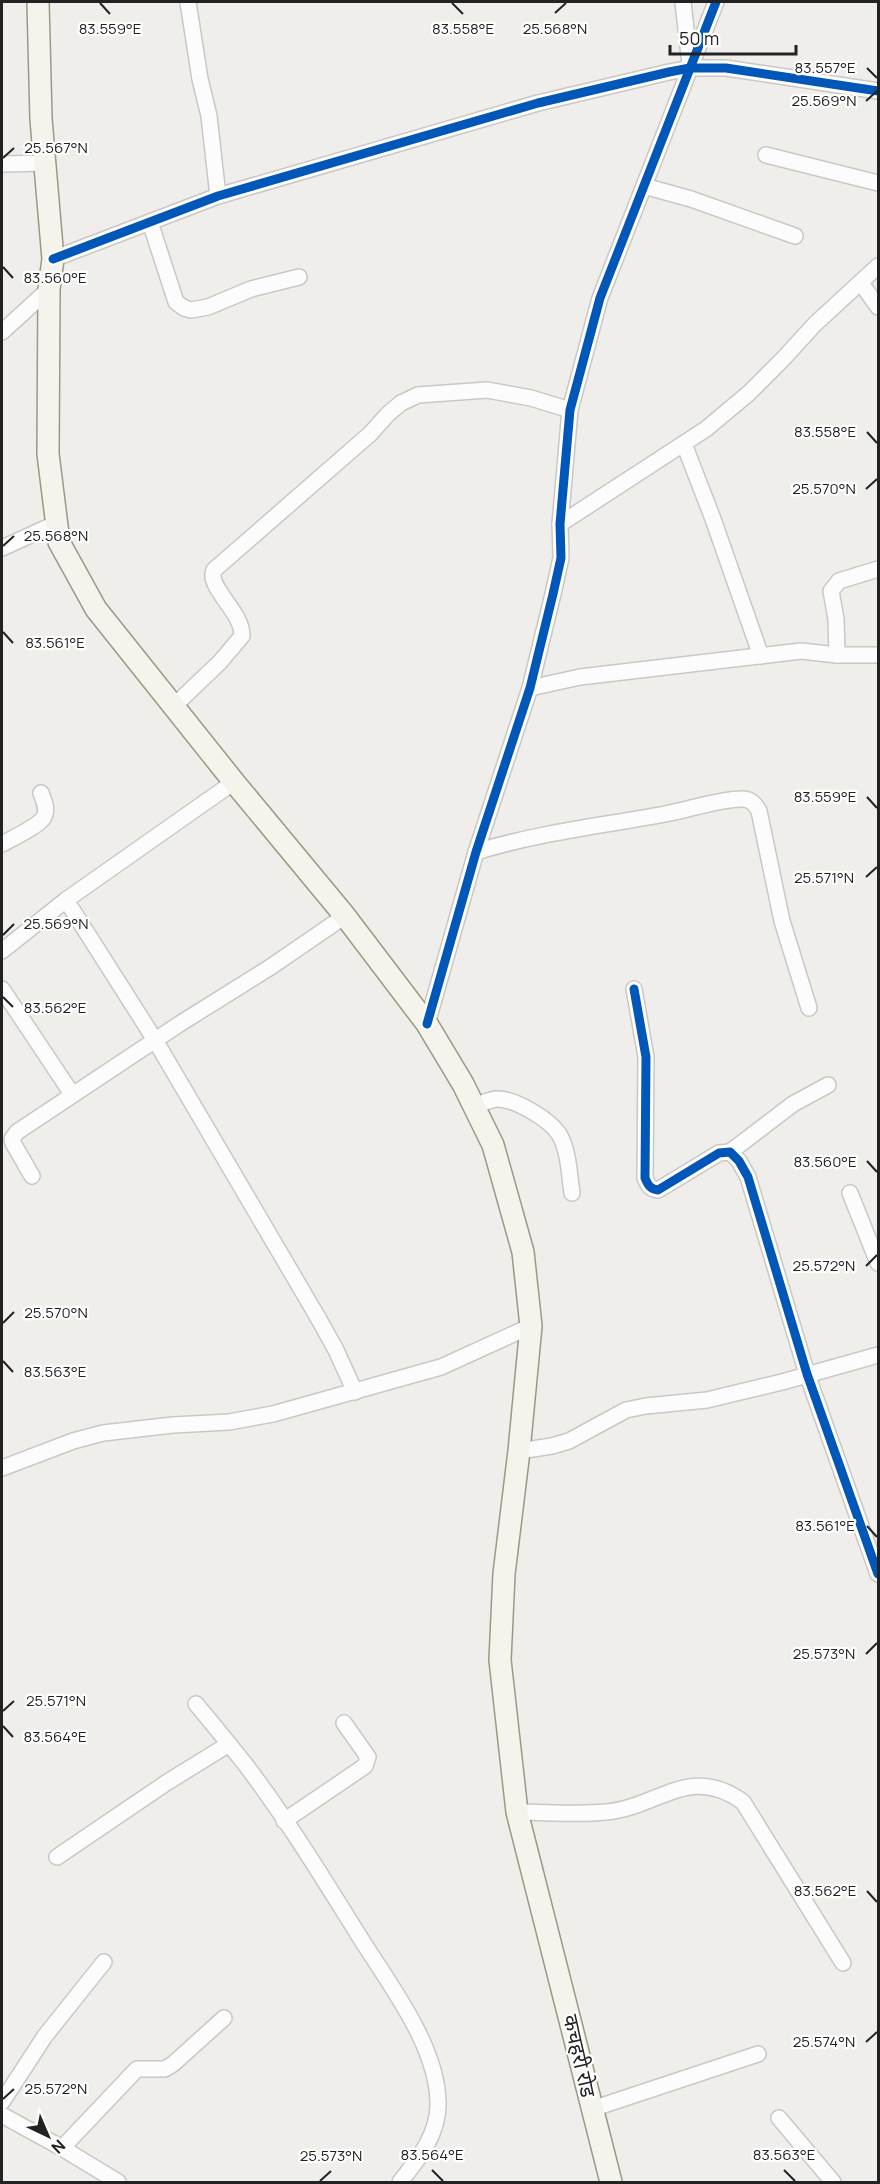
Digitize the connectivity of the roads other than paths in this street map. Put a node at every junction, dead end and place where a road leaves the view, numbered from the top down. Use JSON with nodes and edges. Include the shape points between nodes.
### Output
{"nodes":[{"id":1,"x":38,"y":2,"type":"edge"},
{"id":2,"x":188,"y":2,"type":"edge"},
{"id":3,"x":682,"y":2,"type":"edge"},
{"id":4,"x":716,"y":2,"type":"edge"},
{"id":5,"x":690,"y":68,"type":"junction"},
{"id":6,"x":879,"y":91,"type":"edge"},
{"id":7,"x":766,"y":155,"type":"dead end"},
{"id":8,"x":44,"y":163,"type":"junction"},
{"id":9,"x":2,"y":164,"type":"edge"},
{"id":10,"x":879,"y":183,"type":"edge"},
{"id":11,"x":645,"y":186,"type":"junction"},
{"id":12,"x":218,"y":196,"type":"junction"},
{"id":13,"x":150,"y":222,"type":"junction"},
{"id":14,"x":795,"y":236,"type":"dead end"},
{"id":15,"x":53,"y":259,"type":"junction"},
{"id":16,"x":879,"y":267,"type":"edge"},
{"id":17,"x":299,"y":277,"type":"dead end"},
{"id":18,"x":861,"y":283,"type":"junction"},
{"id":19,"x":50,"y":290,"type":"junction"},
{"id":20,"x":879,"y":307,"type":"edge"},
{"id":21,"x":2,"y":332,"type":"edge"},
{"id":22,"x":570,"y":410,"type":"junction"},
{"id":23,"x":684,"y":444,"type":"junction"},
{"id":24,"x":57,"y":523,"type":"junction"},
{"id":25,"x":560,"y":524,"type":"junction"},
{"id":26,"x":2,"y":548,"type":"edge"},
{"id":27,"x":879,"y":569,"type":"edge"},
{"id":28,"x":837,"y":655,"type":"junction"},
{"id":29,"x":879,"y":655,"type":"edge"},
{"id":30,"x":761,"y":656,"type":"junction"},
{"id":31,"x":531,"y":688,"type":"junction"},
{"id":32,"x":174,"y":706,"type":"junction"},
{"id":33,"x":234,"y":782,"type":"junction"},
{"id":34,"x":41,"y":793,"type":"dead end"},
{"id":35,"x":2,"y":844,"type":"edge"},
{"id":36,"x":476,"y":852,"type":"junction"},
{"id":37,"x":66,"y":900,"type":"junction"},
{"id":38,"x":345,"y":916,"type":"junction"},
{"id":39,"x":2,"y":951,"type":"edge"},
{"id":40,"x":2,"y":989,"type":"edge"},
{"id":41,"x":634,"y":989,"type":"dead end"},
{"id":42,"x":809,"y":1008,"type":"dead end"},
{"id":43,"x":427,"y":1024,"type":"junction"},
{"id":44,"x":155,"y":1040,"type":"junction"},
{"id":45,"x":828,"y":1085,"type":"dead end"},
{"id":46,"x":72,"y":1094,"type":"junction"},
{"id":47,"x":474,"y":1106,"type":"junction"},
{"id":48,"x":730,"y":1152,"type":"junction"},
{"id":49,"x":32,"y":1176,"type":"dead end"},
{"id":50,"x":572,"y":1193,"type":"dead end"},
{"id":51,"x":850,"y":1193,"type":"dead end"},
{"id":52,"x":879,"y":1263,"type":"edge"},
{"id":53,"x":531,"y":1326,"type":"junction"},
{"id":54,"x":879,"y":1355,"type":"edge"},
{"id":55,"x":807,"y":1374,"type":"junction"},
{"id":56,"x":355,"y":1392,"type":"junction"},
{"id":57,"x":519,"y":1451,"type":"junction"},
{"id":58,"x":2,"y":1468,"type":"edge"},
{"id":59,"x":879,"y":1574,"type":"edge"},
{"id":60,"x":196,"y":1704,"type":"dead end"},
{"id":61,"x":344,"y":1723,"type":"dead end"},
{"id":62,"x":229,"y":1744,"type":"junction"},
{"id":63,"x":517,"y":1812,"type":"junction"},
{"id":64,"x":284,"y":1821,"type":"junction"},
{"id":65,"x":57,"y":1857,"type":"dead end"},
{"id":66,"x":104,"y":1962,"type":"dead end"},
{"id":67,"x":843,"y":1964,"type":"dead end"},
{"id":68,"x":224,"y":2018,"type":"dead end"},
{"id":69,"x":759,"y":2054,"type":"dead end"},
{"id":70,"x":2,"y":2102,"type":"edge"},
{"id":71,"x":592,"y":2109,"type":"junction"},
{"id":72,"x":2,"y":2115,"type":"edge"},
{"id":73,"x":779,"y":2118,"type":"dead end"},
{"id":74,"x":62,"y":2148,"type":"junction"},
{"id":75,"x":118,"y":2182,"type":"edge"},
{"id":76,"x":400,"y":2182,"type":"edge"},
{"id":77,"x":611,"y":2182,"type":"edge"},
{"id":78,"x":833,"y":2182,"type":"edge"}],
"edges":[{"from":1,"to":8,"type":"main road","name":"कचहरी रोड"},
{"from":2,"to":12,"type":"street","via":[[209,116]]},
{"from":3,"to":5,"type":"street"},
{"from":4,"to":5,"type":"street"},
{"from":5,"to":6,"type":"street","via":[[726,68]]},
{"from":5,"to":11,"type":"street"},
{"from":5,"to":12,"type":"street","via":[[538,103]]},
{"from":7,"to":10,"type":"street"},
{"from":8,"to":9,"type":"street"},
{"from":8,"to":15,"type":"main road","name":"कचहरी रोड"},
{"from":11,"to":14,"type":"street"},
{"from":11,"to":22,"type":"street","via":[[600,298]]},
{"from":12,"to":13,"type":"street"},
{"from":13,"to":15,"type":"street"},
{"from":13,"to":17,"type":"street","via":[[176,302],[184,309],[208,307],[251,289]]},
{"from":15,"to":19,"type":"main road","name":"कचहरी रोड"},
{"from":16,"to":18,"type":"street"},
{"from":18,"to":20,"type":"street"},
{"from":18,"to":23,"type":"street","via":[[814,324],[749,393]]},
{"from":19,"to":21,"type":"street"},
{"from":19,"to":24,"type":"main road","name":"कचहरी रोड","via":[[48,454]]},
{"from":22,"to":25,"type":"street"},
{"from":22,"to":32,"type":"street","via":[[487,390],[417,395],[401,403],[214,570],[213,583],[240,621],[242,636]]},
{"from":23,"to":25,"type":"street"},
{"from":23,"to":30,"type":"street"},
{"from":24,"to":26,"type":"street"},
{"from":24,"to":32,"type":"main road","name":"कचहरी रोड","via":[[59,542],[96,609]]},
{"from":25,"to":31,"type":"street","via":[[561,558]]},
{"from":27,"to":28,"type":"street","via":[[839,581],[831,591]]},
{"from":28,"to":29,"type":"street"},
{"from":28,"to":30,"type":"street","via":[[801,651]]},
{"from":30,"to":31,"type":"street","via":[[580,677]]},
{"from":31,"to":36,"type":"street"},
{"from":32,"to":33,"type":"main road","name":"कचहरी रोड"},
{"from":33,"to":37,"type":"street"},
{"from":33,"to":38,"type":"main road","name":"कचहरी रोड"},
{"from":34,"to":35,"type":"street","via":[[45,816]]},
{"from":36,"to":42,"type":"street","via":[[513,841],[703,806],[744,799],[753,802],[759,811],[782,921]]},
{"from":36,"to":43,"type":"street"},
{"from":37,"to":39,"type":"street"},
{"from":37,"to":44,"type":"street"},
{"from":38,"to":43,"type":"main road","name":"कचहरी रोड"},
{"from":38,"to":44,"type":"street"},
{"from":40,"to":46,"type":"street"},
{"from":41,"to":48,"type":"street","via":[[646,1057],[647,1184],[658,1190],[719,1153]]},
{"from":43,"to":47,"type":"main road","name":"कचहरी रोड"},
{"from":44,"to":46,"type":"street"},
{"from":44,"to":56,"type":"street","via":[[317,1316]]},
{"from":45,"to":48,"type":"street","via":[[793,1104]]},
{"from":46,"to":49,"type":"street","via":[[14,1135],[14,1143]]},
{"from":47,"to":50,"type":"street","via":[[496,1099],[510,1101],[544,1119],[559,1134]]},
{"from":47,"to":53,"type":"main road","name":"कचहरी रोड","via":[[497,1155],[523,1252]]},
{"from":48,"to":55,"type":"street","via":[[748,1177]]},
{"from":51,"to":52,"type":"street"},
{"from":53,"to":56,"type":"street","via":[[441,1366]]},
{"from":53,"to":57,"type":"main road","name":"कचहरी रोड"},
{"from":54,"to":55,"type":"street"},
{"from":55,"to":57,"type":"street","via":[[707,1400],[626,1410],[569,1441]]},
{"from":55,"to":59,"type":"street"},
{"from":56,"to":58,"type":"street","via":[[229,1422],[103,1433]]},
{"from":57,"to":63,"type":"main road","name":"कचहरी रोड","via":[[504,1574],[500,1660]]},
{"from":60,"to":62,"type":"street"},
{"from":61,"to":64,"type":"street","via":[[368,1756],[365,1766]]},
{"from":62,"to":64,"type":"street"},
{"from":62,"to":65,"type":"street"},
{"from":63,"to":67,"type":"street","via":[[608,1812],[692,1786],[732,1794],[743,1803]]},
{"from":63,"to":71,"type":"main road","name":"कचहरी रोड"},
{"from":64,"to":76,"type":"street","via":[[421,2037],[431,2068],[438,2102],[435,2128],[422,2154]]},
{"from":66,"to":70,"type":"street","via":[[45,2036]]},
{"from":68,"to":74,"type":"street","via":[[165,2069],[137,2069]]},
{"from":69,"to":71,"type":"street"},
{"from":71,"to":77,"type":"main road","name":"कचहरी रोड"},
{"from":72,"to":74,"type":"street"},
{"from":73,"to":78,"type":"street"},
{"from":74,"to":75,"type":"street"}]}
